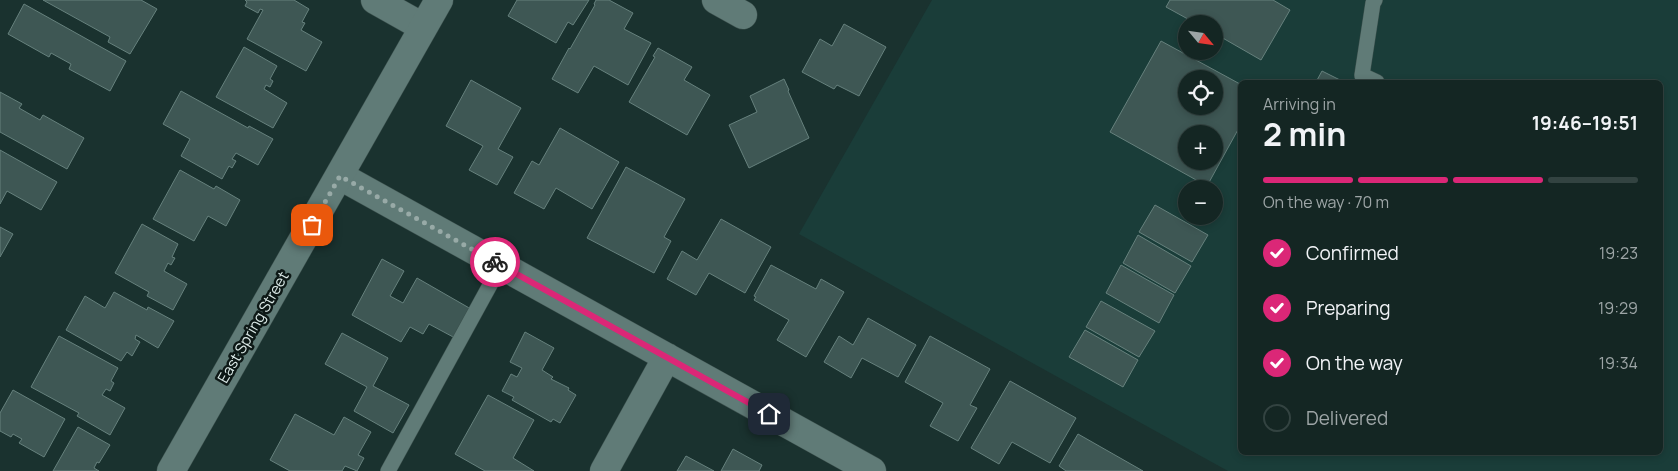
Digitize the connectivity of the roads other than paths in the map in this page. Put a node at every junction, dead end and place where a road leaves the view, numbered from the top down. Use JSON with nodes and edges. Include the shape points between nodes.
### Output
{"nodes":[{"id":1,"x":375,"y":0,"type":"edge"},
{"id":2,"x":439,"y":0,"type":"edge"},
{"id":3,"x":716,"y":0,"type":"edge"},
{"id":4,"x":1372,"y":1,"type":"edge"},
{"id":5,"x":743,"y":15,"type":"dead end"},
{"id":6,"x":423,"y":27,"type":"junction"},
{"id":7,"x":1373,"y":80,"type":"edge"},
{"id":8,"x":340,"y":176,"type":"junction"},
{"id":9,"x":500,"y":265,"type":"junction"},
{"id":10,"x":667,"y":357,"type":"junction"},
{"id":11,"x":171,"y":471,"type":"edge"},
{"id":12,"x":388,"y":471,"type":"edge"},
{"id":13,"x":604,"y":471,"type":"edge"},
{"id":14,"x":872,"y":471,"type":"edge"}],
"edges":[{"from":1,"to":6,"type":"street"},
{"from":2,"to":6,"type":"street","name":"East Spring Street"},
{"from":3,"to":5,"type":"street"},
{"from":4,"to":7,"type":"lane","via":[[1362,75]]},
{"from":6,"to":8,"type":"street","name":"East Spring Street"},
{"from":8,"to":9,"type":"street"},
{"from":8,"to":11,"type":"street","name":"East Spring Street"},
{"from":9,"to":10,"type":"street"},
{"from":9,"to":12,"type":"lane"},
{"from":10,"to":13,"type":"street"},
{"from":10,"to":14,"type":"street"}]}
